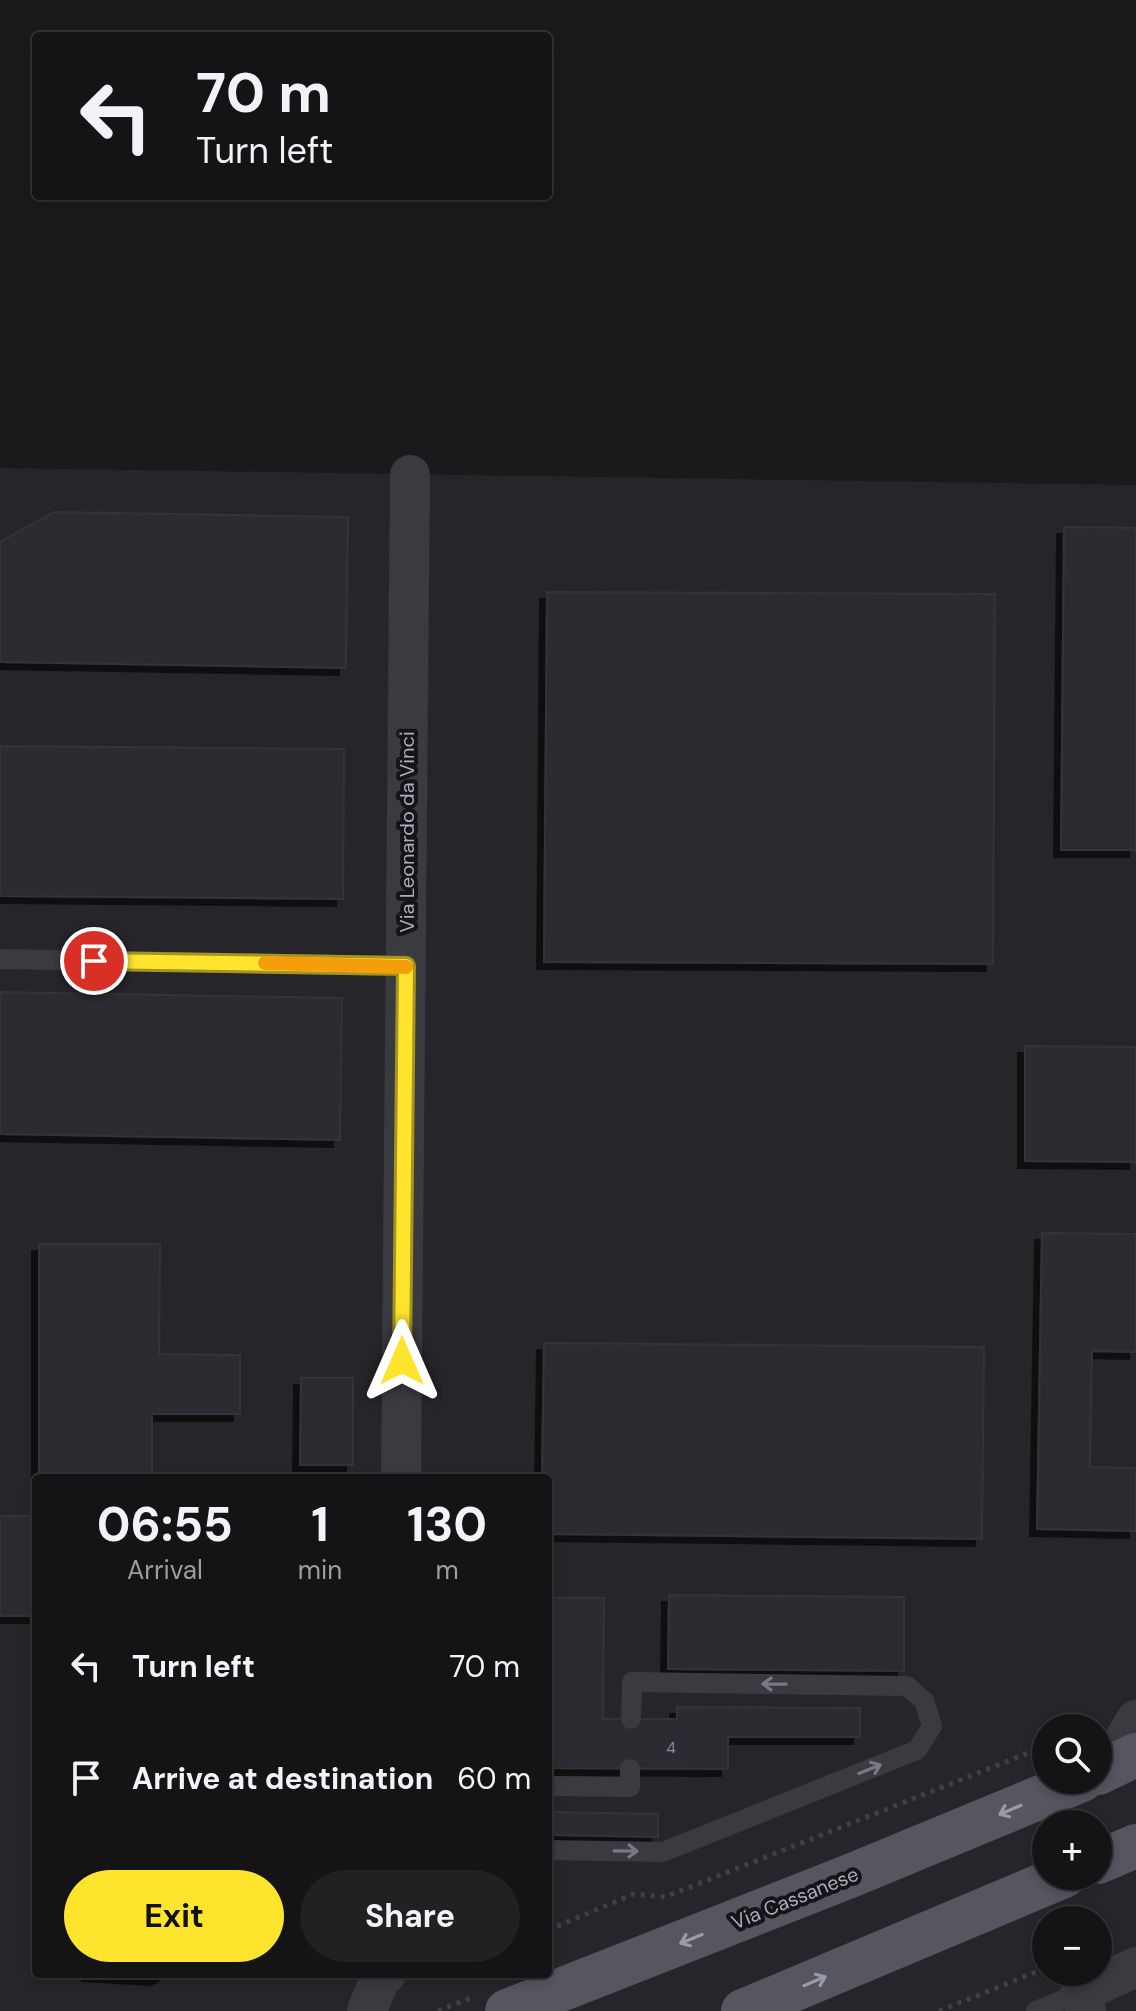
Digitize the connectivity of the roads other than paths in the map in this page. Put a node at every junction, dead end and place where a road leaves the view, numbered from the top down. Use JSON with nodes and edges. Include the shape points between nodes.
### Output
{"nodes":[{"id":1,"x":410,"y":475,"type":"dead end"},
{"id":2,"x":0,"y":959,"type":"edge"},
{"id":3,"x":406,"y":966,"type":"junction"},
{"id":4,"x":401,"y":1474,"type":"edge"},
{"id":5,"x":631,"y":1719,"type":"dead end"},
{"id":6,"x":1136,"y":1720,"type":"edge"},
{"id":7,"x":1112,"y":1759,"type":"edge"},
{"id":8,"x":630,"y":1769,"type":"dead end"},
{"id":9,"x":552,"y":1786,"type":"edge"},
{"id":10,"x":1045,"y":1794,"type":"edge"},
{"id":11,"x":1136,"y":1846,"type":"edge"},
{"id":12,"x":552,"y":1850,"type":"edge"},
{"id":13,"x":1112,"y":1856,"type":"edge"},
{"id":14,"x":1032,"y":1889,"type":"edge"},
{"id":15,"x":1136,"y":1967,"type":"edge"},
{"id":16,"x":552,"y":1972,"type":"edge"},
{"id":17,"x":593,"y":1978,"type":"junction"},
{"id":18,"x":1083,"y":2002,"type":"edge"},
{"id":19,"x":507,"y":2011,"type":"edge"},
{"id":20,"x":743,"y":2011,"type":"edge"},
{"id":21,"x":1036,"y":2011,"type":"edge"}],
"edges":[{"from":1,"to":3,"type":"street","name":"Via Leonardo da Vinci"},
{"from":2,"to":3,"type":"lane"},
{"from":3,"to":4,"type":"street","name":"Via Leonardo da Vinci"},
{"from":12,"to":5,"type":"lane","one_way":true,"via":[[663,1852],[917,1750],[932,1726],[924,1701],[907,1686],[632,1682]]},
{"from":6,"to":7,"type":"street"},
{"from":8,"to":9,"type":"lane","via":[[630,1787]]},
{"from":10,"to":17,"type":"main road","name":"Via Cassanese","one_way":true},
{"from":11,"to":13,"type":"main road"},
{"from":20,"to":14,"type":"main road","one_way":true},
{"from":15,"to":18,"type":"street"},
{"from":16,"to":17,"type":"street"},
{"from":17,"to":19,"type":"main road","name":"Via Cassanese"},
{"from":18,"to":21,"type":"lane"}]}
